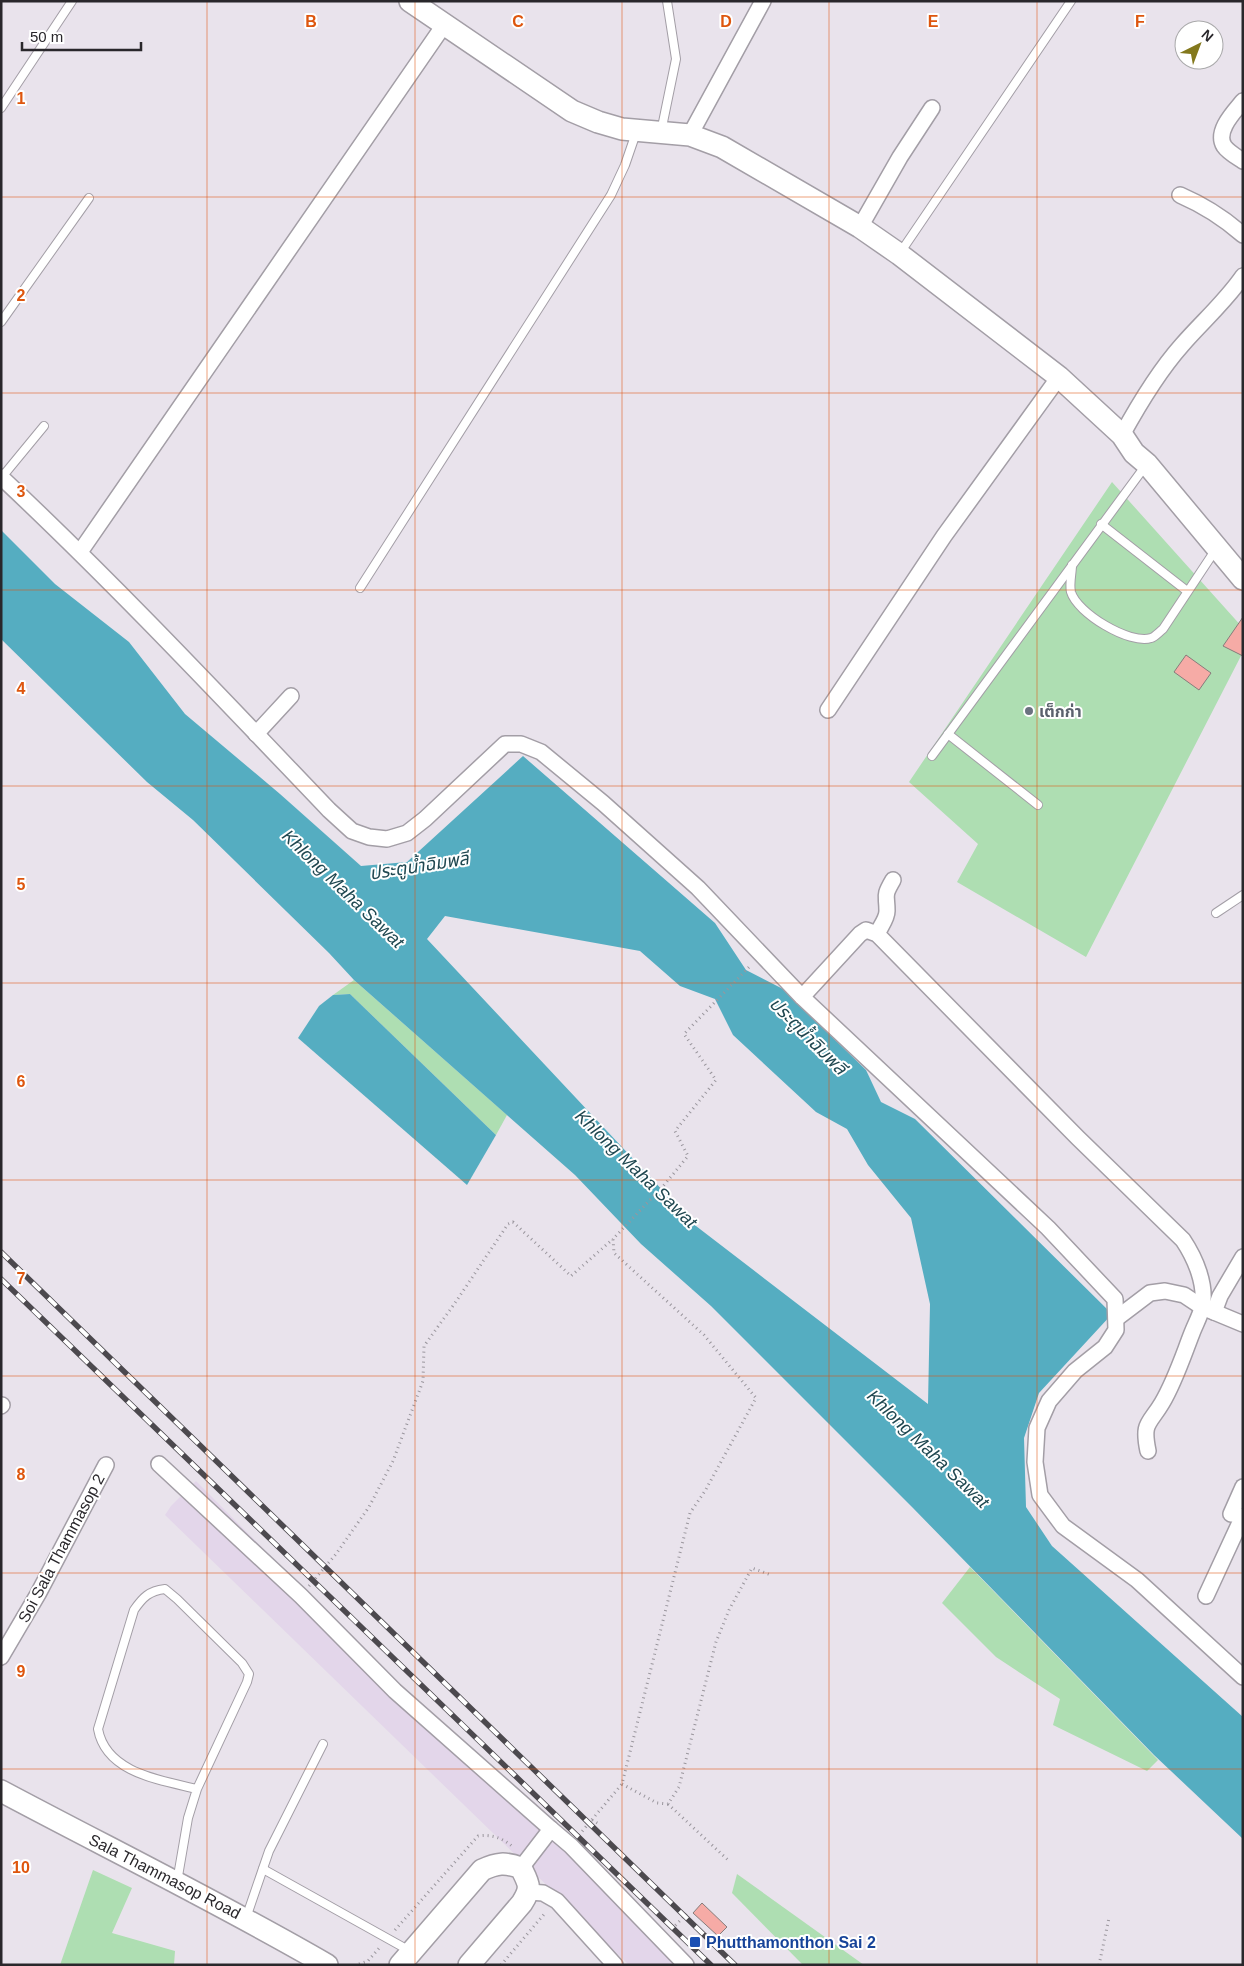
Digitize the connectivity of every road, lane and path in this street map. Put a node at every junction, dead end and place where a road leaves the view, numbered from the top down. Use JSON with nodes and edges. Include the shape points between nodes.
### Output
{"nodes":[{"id":1,"x":72,"y":1,"type":"edge"},
{"id":2,"x":410,"y":1,"type":"edge"},
{"id":3,"x":667,"y":1,"type":"edge"},
{"id":4,"x":763,"y":1,"type":"edge"},
{"id":5,"x":1071,"y":1,"type":"edge"},
{"id":6,"x":444,"y":25,"type":"junction"},
{"id":7,"x":1243,"y":101,"type":"edge"},
{"id":8,"x":1,"y":108,"type":"edge"},
{"id":9,"x":932,"y":108,"type":"dead end"},
{"id":10,"x":636,"y":131,"type":"junction"},
{"id":11,"x":661,"y":132,"type":"junction"},
{"id":12,"x":690,"y":135,"type":"junction"},
{"id":13,"x":1243,"y":161,"type":"edge"},
{"id":14,"x":1180,"y":195,"type":"dead end"},
{"id":15,"x":89,"y":198,"type":"dead end"},
{"id":16,"x":860,"y":227,"type":"junction"},
{"id":17,"x":1243,"y":236,"type":"edge"},
{"id":18,"x":899,"y":254,"type":"junction"},
{"id":19,"x":1243,"y":276,"type":"edge"},
{"id":20,"x":1,"y":322,"type":"edge"},
{"id":21,"x":1059,"y":377,"type":"junction"},
{"id":22,"x":44,"y":426,"type":"dead end"},
{"id":23,"x":1122,"y":435,"type":"junction"},
{"id":24,"x":1147,"y":464,"type":"junction"},
{"id":25,"x":1,"y":477,"type":"edge"},
{"id":26,"x":1102,"y":524,"type":"junction"},
{"id":27,"x":1216,"y":548,"type":"junction"},
{"id":28,"x":80,"y":552,"type":"junction"},
{"id":29,"x":1072,"y":565,"type":"junction"},
{"id":30,"x":1243,"y":579,"type":"edge"},
{"id":31,"x":360,"y":588,"type":"dead end"},
{"id":32,"x":1187,"y":591,"type":"junction"},
{"id":33,"x":291,"y":696,"type":"dead end"},
{"id":34,"x":828,"y":710,"type":"dead end"},
{"id":35,"x":256,"y":734,"type":"junction"},
{"id":36,"x":948,"y":734,"type":"junction"},
{"id":37,"x":932,"y":756,"type":"dead end"},
{"id":38,"x":1038,"y":805,"type":"dead end"},
{"id":39,"x":893,"y":880,"type":"dead end"},
{"id":40,"x":1243,"y":895,"type":"edge"},
{"id":41,"x":1216,"y":914,"type":"dead end"},
{"id":42,"x":877,"y":934,"type":"junction"},
{"id":43,"x":751,"y":965,"type":"dead end"},
{"id":44,"x":802,"y":997,"type":"junction"},
{"id":45,"x":613,"y":1239,"type":"junction"},
{"id":46,"x":1243,"y":1257,"type":"edge"},
{"id":47,"x":1208,"y":1310,"type":"junction"},
{"id":48,"x":1117,"y":1318,"type":"junction"},
{"id":49,"x":1243,"y":1324,"type":"edge"},
{"id":50,"x":1148,"y":1451,"type":"dead end"},
{"id":51,"x":159,"y":1464,"type":"dead end"},
{"id":52,"x":106,"y":1465,"type":"dead end"},
{"id":53,"x":1243,"y":1486,"type":"edge"},
{"id":54,"x":1237,"y":1515,"type":"edge"},
{"id":55,"x":771,"y":1575,"type":"dead end"},
{"id":56,"x":301,"y":1596,"type":"junction"},
{"id":57,"x":1206,"y":1596,"type":"dead end"},
{"id":58,"x":1,"y":1657,"type":"edge"},
{"id":59,"x":1243,"y":1677,"type":"edge"},
{"id":60,"x":323,"y":1744,"type":"dead end"},
{"id":61,"x":622,"y":1784,"type":"junction"},
{"id":62,"x":197,"y":1789,"type":"junction"},
{"id":63,"x":1,"y":1791,"type":"edge"},
{"id":64,"x":668,"y":1804,"type":"junction"},
{"id":65,"x":592,"y":1820,"type":"junction"},
{"id":66,"x":598,"y":1824,"type":"dead end"},
{"id":67,"x":551,"y":1830,"type":"junction"},
{"id":68,"x":571,"y":1846,"type":"junction"},
{"id":69,"x":728,"y":1860,"type":"dead end"},
{"id":70,"x":520,"y":1868,"type":"junction"},
{"id":71,"x":263,"y":1869,"type":"junction"},
{"id":72,"x":176,"y":1884,"type":"junction"},
{"id":73,"x":529,"y":1892,"type":"junction"},
{"id":74,"x":689,"y":1911,"type":"dead end"},
{"id":75,"x":246,"y":1918,"type":"junction"},
{"id":76,"x":1110,"y":1918,"type":"dead end"},
{"id":77,"x":670,"y":1932,"type":"dead end"},
{"id":78,"x":406,"y":1958,"type":"edge"},
{"id":79,"x":327,"y":1965,"type":"edge"},
{"id":80,"x":469,"y":1965,"type":"edge"},
{"id":81,"x":616,"y":1965,"type":"edge"},
{"id":82,"x":686,"y":1965,"type":"edge"},
{"id":83,"x":1099,"y":1965,"type":"edge"}],
"edges":[{"from":1,"to":8,"type":"lane"},
{"from":2,"to":6,"type":"street"},
{"from":3,"to":11,"type":"lane","via":[[676,59]]},
{"from":4,"to":12,"type":"street"},
{"from":5,"to":18,"type":"lane"},
{"from":6,"to":10,"type":"street","via":[[572,110],[598,122]]},
{"from":6,"to":28,"type":"street"},
{"from":7,"to":13,"type":"street","via":[[1222,131],[1225,148]]},
{"from":9,"to":16,"type":"street"},
{"from":10,"to":11,"type":"street"},
{"from":10,"to":31,"type":"lane","via":[[611,195]]},
{"from":11,"to":12,"type":"street"},
{"from":12,"to":16,"type":"street","via":[[722,146]]},
{"from":14,"to":17,"type":"street","via":[[1225,220]]},
{"from":15,"to":20,"type":"lane"},
{"from":16,"to":18,"type":"street"},
{"from":18,"to":21,"type":"street"},
{"from":19,"to":23,"type":"street","via":[[1149,388]]},
{"from":21,"to":23,"type":"street"},
{"from":21,"to":34,"type":"street","via":[[944,536]]},
{"from":22,"to":25,"type":"lane"},
{"from":23,"to":24,"type":"street","via":[[1134,453]]},
{"from":24,"to":26,"type":"lane"},
{"from":24,"to":27,"type":"street"},
{"from":25,"to":28,"type":"street"},
{"from":26,"to":29,"type":"lane"},
{"from":26,"to":32,"type":"lane"},
{"from":27,"to":30,"type":"street"},
{"from":27,"to":32,"type":"lane"},
{"from":28,"to":35,"type":"street"},
{"from":29,"to":32,"type":"lane","via":[[1071,592],[1084,610],[1107,628],[1139,639],[1151,638],[1163,629]]},
{"from":29,"to":36,"type":"lane"},
{"from":33,"to":35,"type":"street"},
{"from":35,"to":44,"type":"street","via":[[352,831],[387,839],[406,833],[425,819],[505,744],[521,744],[541,752],[698,888]]},
{"from":36,"to":37,"type":"lane"},
{"from":36,"to":38,"type":"lane"},
{"from":39,"to":42,"type":"street","via":[[885,897],[885,918]]},
{"from":40,"to":41,"type":"lane"},
{"from":42,"to":44,"type":"street","via":[[866,930],[860,934]]},
{"from":42,"to":47,"type":"street","via":[[1183,1240],[1200,1271]]},
{"from":43,"to":45,"type":"path","via":[[684,1034],[716,1080],[675,1131],[688,1156]]},
{"from":44,"to":48,"type":"street","via":[[1048,1228],[1115,1299]]},
{"from":45,"to":56,"type":"path","via":[[572,1276],[513,1222],[508,1224],[424,1346],[423,1381],[393,1461],[369,1507]]},
{"from":45,"to":61,"type":"path","via":[[614,1253],[704,1335],[756,1398],[690,1513]]},
{"from":46,"to":47,"type":"street"},
{"from":47,"to":48,"type":"street","via":[[1184,1295],[1165,1291],[1150,1293]]},
{"from":47,"to":49,"type":"street"},
{"from":47,"to":50,"type":"street","via":[[1162,1403],[1149,1419],[1144,1434]]},
{"from":48,"to":59,"type":"street","via":[[1116,1330],[1105,1346],[1076,1370],[1049,1401],[1036,1428],[1035,1462],[1040,1495],[1063,1526],[1137,1580]]},
{"from":51,"to":56,"type":"street"},
{"from":52,"to":58,"type":"street","name":"Soi Sala Thammasop 2"},
{"from":53,"to":54,"type":"street"},
{"from":54,"to":57,"type":"street"},
{"from":55,"to":64,"type":"path","via":[[752,1568],[728,1610],[716,1642],[679,1787]]},
{"from":56,"to":67,"type":"street","via":[[395,1691]]},
{"from":60,"to":71,"type":"lane"},
{"from":61,"to":64,"type":"path","via":[[657,1803]]},
{"from":61,"to":65,"type":"path"},
{"from":62,"to":62,"type":"lane","via":[[249,1674],[242,1662],[177,1599],[165,1590],[153,1591],[134,1610],[98,1728],[101,1742],[110,1756],[142,1776]]},
{"from":62,"to":72,"type":"lane","via":[[188,1818]]},
{"from":63,"to":72,"type":"street","name":"Sala Thammasop Road"},
{"from":64,"to":69,"type":"path"},
{"from":65,"to":66,"type":"path"},
{"from":65,"to":68,"type":"path"},
{"from":67,"to":68,"type":"street"},
{"from":67,"to":70,"type":"street"},
{"from":68,"to":82,"type":"street"},
{"from":70,"to":73,"type":"street","via":[[528,1882]]},
{"from":70,"to":78,"type":"street","via":[[496,1863],[482,1870]]},
{"from":71,"to":75,"type":"lane"},
{"from":71,"to":78,"type":"lane"},
{"from":72,"to":75,"type":"street","name":"Sala Thammasop Road"},
{"from":73,"to":80,"type":"street"},
{"from":73,"to":81,"type":"street","via":[[544,1892],[558,1901]]},
{"from":74,"to":77,"type":"path"},
{"from":75,"to":79,"type":"street","name":"Sala Thammasop Road"},
{"from":76,"to":83,"type":"path"}]}
